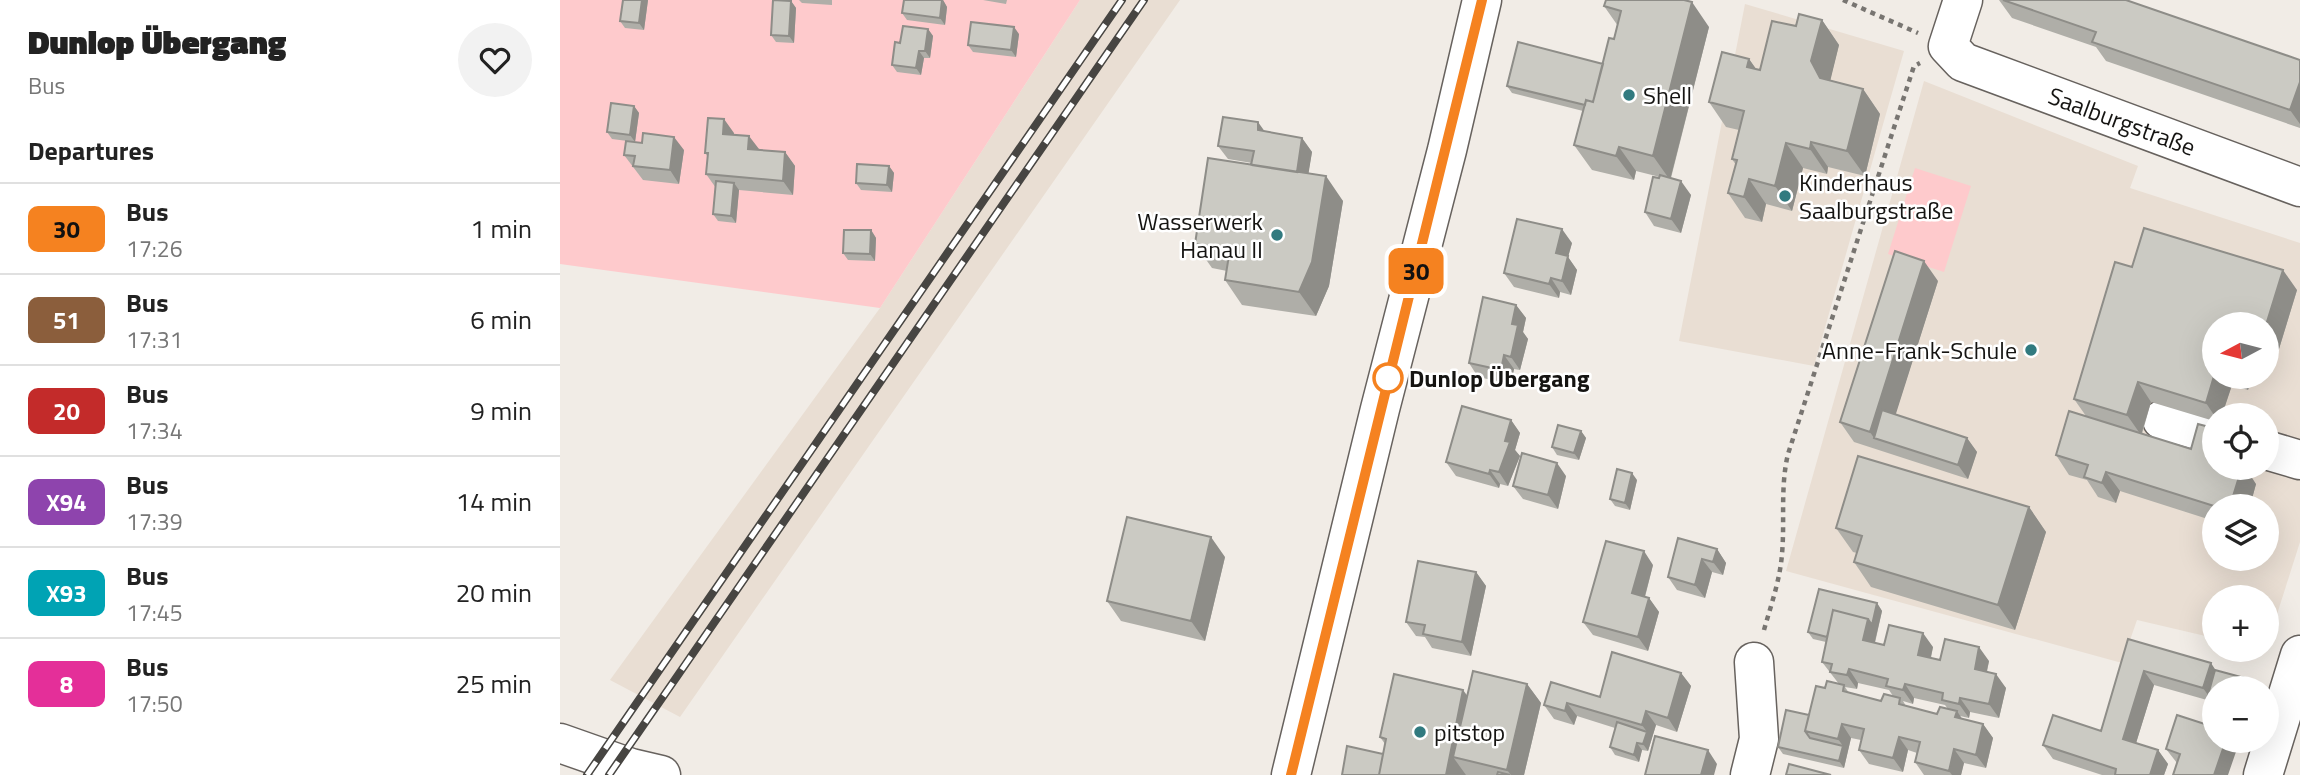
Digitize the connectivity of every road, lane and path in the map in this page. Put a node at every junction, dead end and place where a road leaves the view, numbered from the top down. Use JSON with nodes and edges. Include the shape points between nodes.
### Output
{"nodes":[{"id":1,"x":1482,"y":0,"type":"edge"},
{"id":2,"x":1843,"y":0,"type":"edge"},
{"id":3,"x":1963,"y":0,"type":"edge"},
{"id":4,"x":1948,"y":46,"type":"junction"},
{"id":5,"x":2300,"y":187,"type":"edge"},
{"id":6,"x":2162,"y":420,"type":"dead end"},
{"id":7,"x":2202,"y":432,"type":"edge"},
{"id":8,"x":2279,"y":454,"type":"edge"},
{"id":9,"x":2300,"y":460,"type":"edge"},
{"id":10,"x":2300,"y":655,"type":"edge"},
{"id":11,"x":1754,"y":662,"type":"joint"},
{"id":12,"x":2292,"y":708,"type":"edge"},
{"id":13,"x":560,"y":743,"type":"edge"},
{"id":14,"x":661,"y":775,"type":"edge"},
{"id":15,"x":1291,"y":775,"type":"edge"},
{"id":16,"x":1751,"y":775,"type":"edge"},
{"id":17,"x":2263,"y":775,"type":"edge"}],
"edges":[{"from":1,"to":15,"type":"main road"},
{"from":2,"to":4,"type":"path"},
{"from":3,"to":4,"type":"main road"},
{"from":4,"to":5,"type":"main road","name":"Saalburgstraße","via":[[1963,62]]},
{"from":4,"to":11,"type":"path","via":[[1914,66],[1788,454],[1780,571]]},
{"from":6,"to":7,"type":"main road"},
{"from":8,"to":9,"type":"main road"},
{"from":10,"to":12,"type":"main road"},
{"from":11,"to":16,"type":"main road","via":[[1759,740]]},
{"from":12,"to":17,"type":"main road"},
{"from":13,"to":14,"type":"main road"}]}
